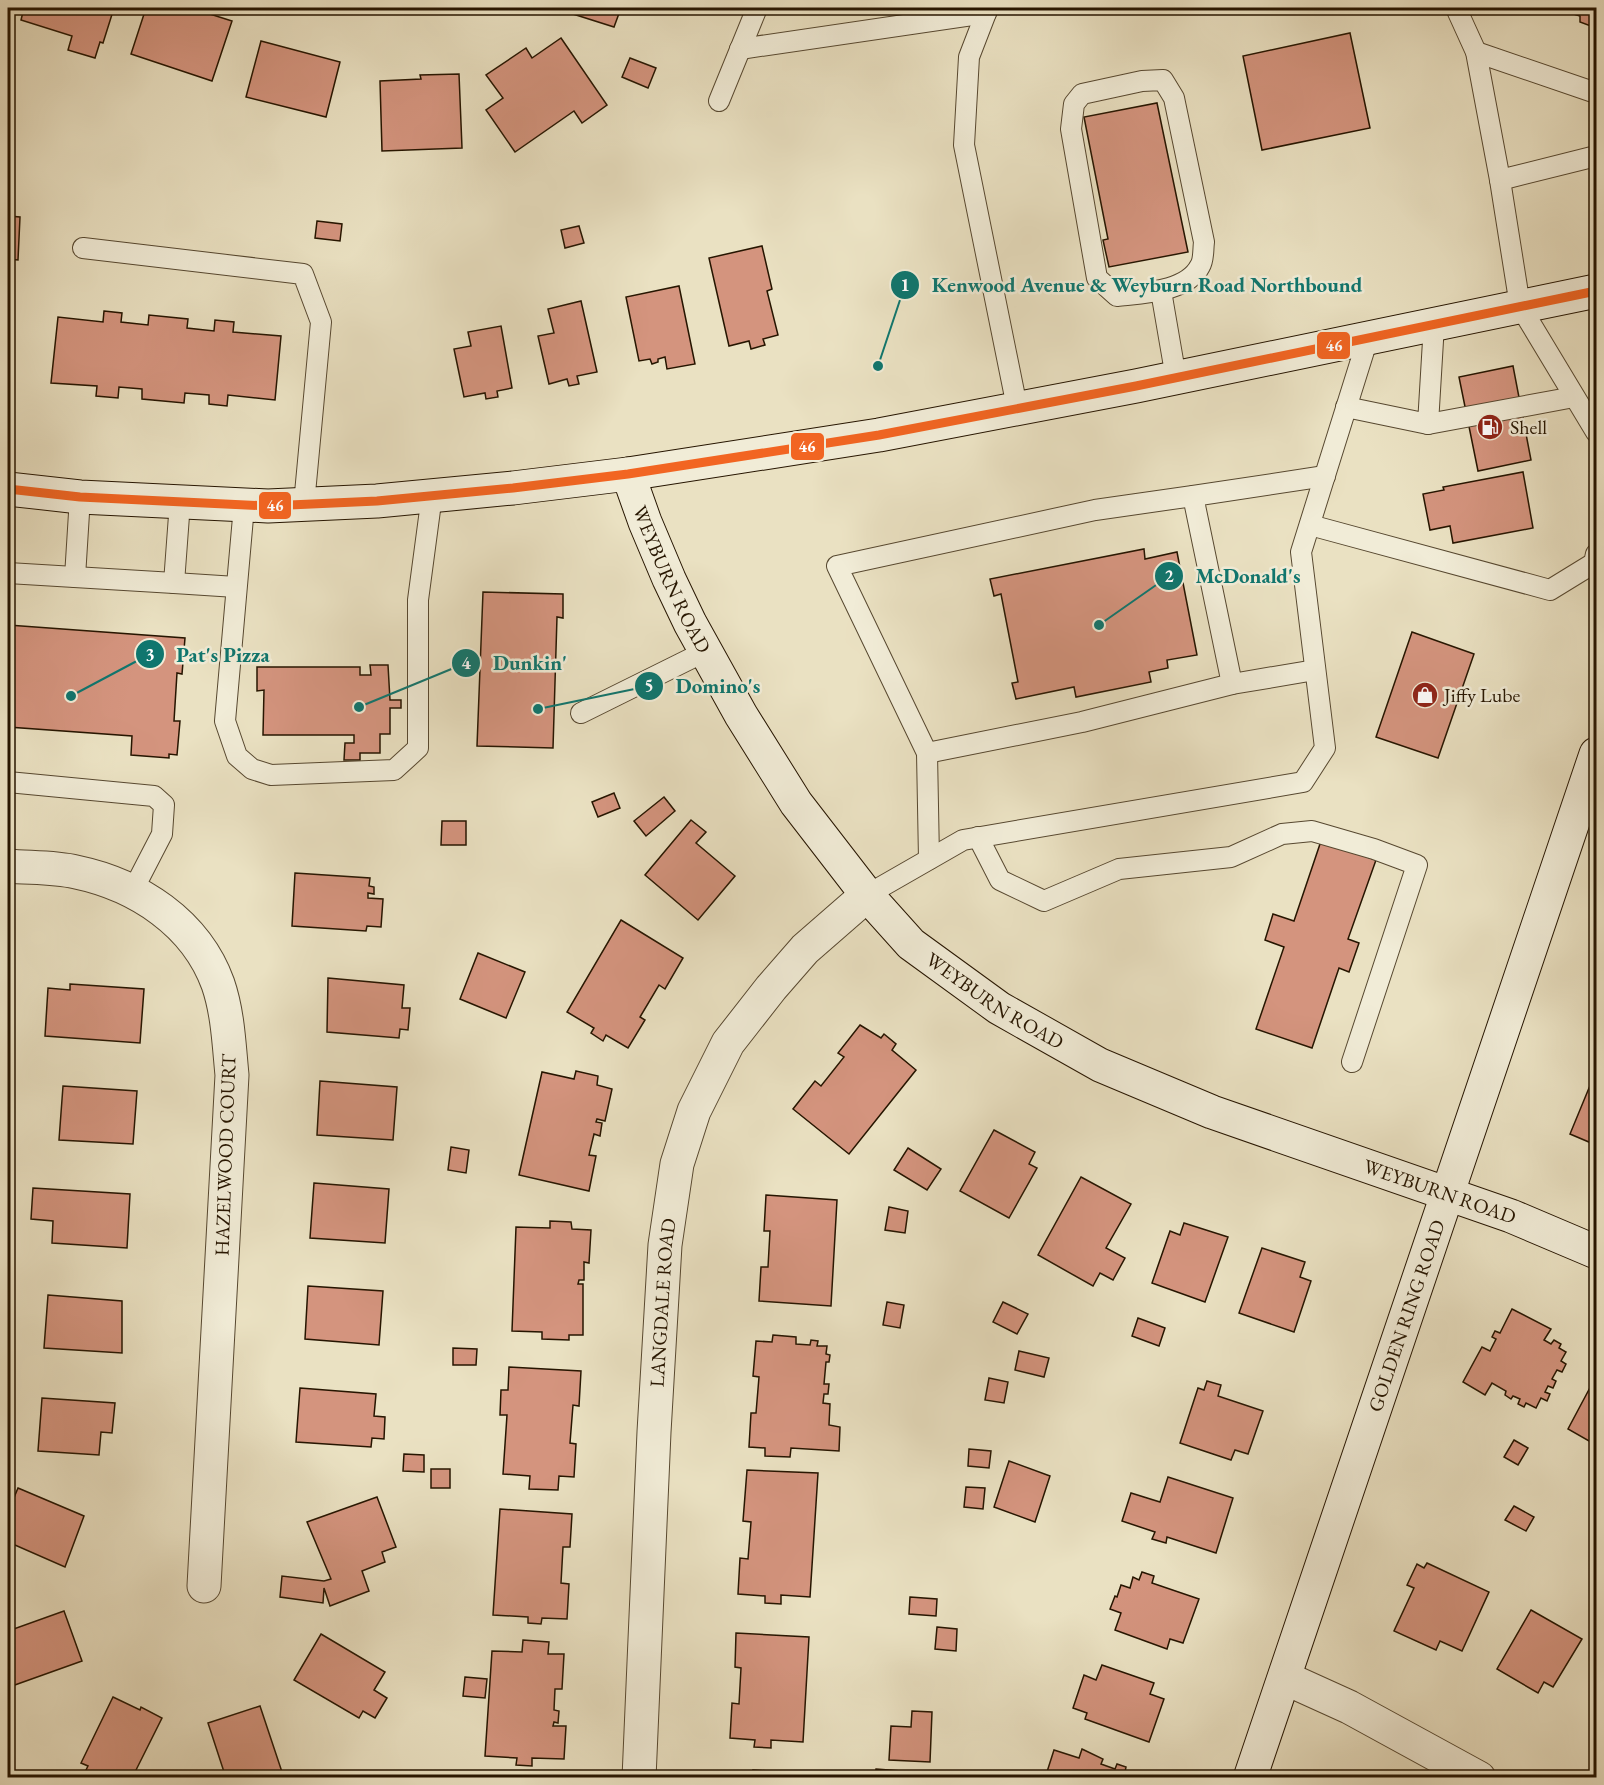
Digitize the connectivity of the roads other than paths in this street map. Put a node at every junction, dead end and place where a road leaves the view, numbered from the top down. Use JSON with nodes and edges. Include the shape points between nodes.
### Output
{"nodes":[{"id":1,"x":757,"y":8,"type":"edge"},
{"id":2,"x":1456,"y":8,"type":"edge"},
{"id":3,"x":977,"y":10,"type":"edge"},
{"id":4,"x":740,"y":49,"type":"junction"},
{"id":5,"x":1476,"y":52,"type":"junction"},
{"id":6,"x":1596,"y":93,"type":"edge"},
{"id":7,"x":719,"y":101,"type":"dead end"},
{"id":8,"x":1596,"y":156,"type":"edge"},
{"id":9,"x":1500,"y":180,"type":"junction"},
{"id":10,"x":83,"y":248,"type":"dead end"},
{"id":11,"x":1161,"y":291,"type":"junction"},
{"id":12,"x":1596,"y":291,"type":"edge"},
{"id":13,"x":1520,"y":306,"type":"junction"},
{"id":14,"x":1434,"y":324,"type":"junction"},
{"id":15,"x":1368,"y":338,"type":"junction"},
{"id":16,"x":1176,"y":378,"type":"junction"},
{"id":17,"x":1574,"y":398,"type":"junction"},
{"id":18,"x":1017,"y":407,"type":"junction"},
{"id":19,"x":1346,"y":407,"type":"junction"},
{"id":20,"x":1428,"y":424,"type":"junction"},
{"id":21,"x":1596,"y":432,"type":"edge"},
{"id":22,"x":628,"y":474,"type":"junction"},
{"id":23,"x":1325,"y":476,"type":"junction"},
{"id":24,"x":8,"y":489,"type":"edge"},
{"id":25,"x":432,"y":495,"type":"junction"},
{"id":26,"x":1193,"y":496,"type":"junction"},
{"id":27,"x":80,"y":497,"type":"junction"},
{"id":28,"x":180,"y":502,"type":"junction"},
{"id":29,"x":304,"y":504,"type":"junction"},
{"id":30,"x":244,"y":506,"type":"junction"},
{"id":31,"x":1310,"y":525,"type":"junction"},
{"id":32,"x":1596,"y":560,"type":"edge"},
{"id":33,"x":8,"y":573,"type":"edge"},
{"id":34,"x":75,"y":577,"type":"junction"},
{"id":35,"x":174,"y":583,"type":"junction"},
{"id":36,"x":236,"y":587,"type":"junction"},
{"id":37,"x":706,"y":651,"type":"junction"},
{"id":38,"x":1315,"y":670,"type":"junction"},
{"id":39,"x":1232,"y":684,"type":"junction"},
{"id":40,"x":581,"y":713,"type":"dead end"},
{"id":41,"x":927,"y":753,"type":"junction"},
{"id":42,"x":1596,"y":754,"type":"edge"},
{"id":43,"x":8,"y":782,"type":"edge"},
{"id":44,"x":978,"y":837,"type":"junction"},
{"id":45,"x":929,"y":859,"type":"junction"},
{"id":46,"x":8,"y":866,"type":"edge"},
{"id":47,"x":132,"y":892,"type":"junction"},
{"id":48,"x":867,"y":895,"type":"junction"},
{"id":49,"x":1352,"y":1062,"type":"dead end"},
{"id":50,"x":1448,"y":1194,"type":"junction"},
{"id":51,"x":1596,"y":1252,"type":"edge"},
{"id":52,"x":204,"y":1586,"type":"dead end"},
{"id":53,"x":1285,"y":1678,"type":"junction"},
{"id":54,"x":639,"y":1778,"type":"edge"},
{"id":55,"x":1250,"y":1778,"type":"edge"},
{"id":56,"x":1479,"y":1778,"type":"edge"}],
"edges":[{"from":1,"to":4,"type":"lane"},
{"from":2,"to":5,"type":"lane"},
{"from":3,"to":4,"type":"lane"},
{"from":3,"to":18,"type":"lane","via":[[969,57],[964,145]]},
{"from":4,"to":7,"type":"lane"},
{"from":5,"to":6,"type":"lane"},
{"from":5,"to":9,"type":"lane"},
{"from":8,"to":9,"type":"lane"},
{"from":9,"to":13,"type":"lane"},
{"from":10,"to":29,"type":"lane","via":[[303,274],[321,322]]},
{"from":11,"to":11,"type":"lane","via":[[1191,278],[1201,265],[1204,242],[1174,98],[1163,80],[1082,93],[1074,104],[1071,129],[1097,278],[1117,296]]},
{"from":11,"to":16,"type":"lane"},
{"from":12,"to":13,"type":"street"},
{"from":13,"to":14,"type":"street"},
{"from":13,"to":17,"type":"lane"},
{"from":14,"to":15,"type":"street"},
{"from":14,"to":20,"type":"lane"},
{"from":15,"to":16,"type":"street"},
{"from":15,"to":19,"type":"lane"},
{"from":16,"to":18,"type":"street"},
{"from":17,"to":20,"type":"lane"},
{"from":17,"to":21,"type":"lane"},
{"from":18,"to":22,"type":"street","via":[[879,435]]},
{"from":19,"to":20,"type":"lane"},
{"from":19,"to":23,"type":"lane"},
{"from":22,"to":25,"type":"street"},
{"from":22,"to":37,"type":"street","name":"WEYBURN ROAD","via":[[669,579]]},
{"from":23,"to":26,"type":"lane"},
{"from":23,"to":31,"type":"lane"},
{"from":24,"to":27,"type":"street"},
{"from":25,"to":29,"type":"street"},
{"from":25,"to":36,"type":"lane","via":[[418,600],[418,748],[394,770],[272,775],[252,769],[237,756],[225,721]]},
{"from":26,"to":39,"type":"lane"},
{"from":26,"to":41,"type":"lane","via":[[1095,510],[837,566]]},
{"from":27,"to":28,"type":"street"},
{"from":27,"to":34,"type":"lane"},
{"from":28,"to":30,"type":"street"},
{"from":28,"to":35,"type":"lane"},
{"from":29,"to":30,"type":"street"},
{"from":30,"to":36,"type":"lane"},
{"from":31,"to":32,"type":"lane","via":[[1550,590]]},
{"from":31,"to":38,"type":"lane","via":[[1301,552]]},
{"from":33,"to":34,"type":"lane"},
{"from":34,"to":35,"type":"lane"},
{"from":35,"to":36,"type":"lane"},
{"from":37,"to":40,"type":"lane"},
{"from":37,"to":48,"type":"street","name":"WEYBURN ROAD","via":[[796,803]]},
{"from":38,"to":39,"type":"lane"},
{"from":38,"to":44,"type":"lane","via":[[1325,748],[1303,782]]},
{"from":39,"to":41,"type":"lane","via":[[1082,722]]},
{"from":41,"to":45,"type":"lane"},
{"from":42,"to":50,"type":"street","name":"GOLDEN RING ROAD"},
{"from":43,"to":47,"type":"lane","via":[[154,796],[164,805],[162,834]]},
{"from":44,"to":45,"type":"lane","via":[[963,840]]},
{"from":44,"to":49,"type":"lane","via":[[1000,880],[1044,901],[1119,869],[1231,857],[1282,834],[1312,831],[1417,865]]},
{"from":45,"to":48,"type":"lane"},
{"from":46,"to":47,"type":"street","name":"HAZELWOOD COURT","via":[[76,871]]},
{"from":47,"to":52,"type":"street","name":"HAZELWOOD COURT","via":[[152,901],[177,921],[201,950],[218,984],[228,1026],[232,1075]]},
{"from":48,"to":50,"type":"street","name":"WEYBURN ROAD","via":[[911,944],[956,977],[999,1008],[1100,1065],[1212,1112]]},
{"from":48,"to":54,"type":"street","name":"LANGDALE ROAD","via":[[805,949],[728,1043],[694,1111],[677,1164],[663,1269]]},
{"from":50,"to":51,"type":"street","name":"WEYBURN ROAD"},
{"from":50,"to":53,"type":"street","name":"GOLDEN RING ROAD"},
{"from":53,"to":55,"type":"street","name":"GOLDEN RING ROAD"},
{"from":53,"to":56,"type":"street","via":[[1349,1707]]}]}
